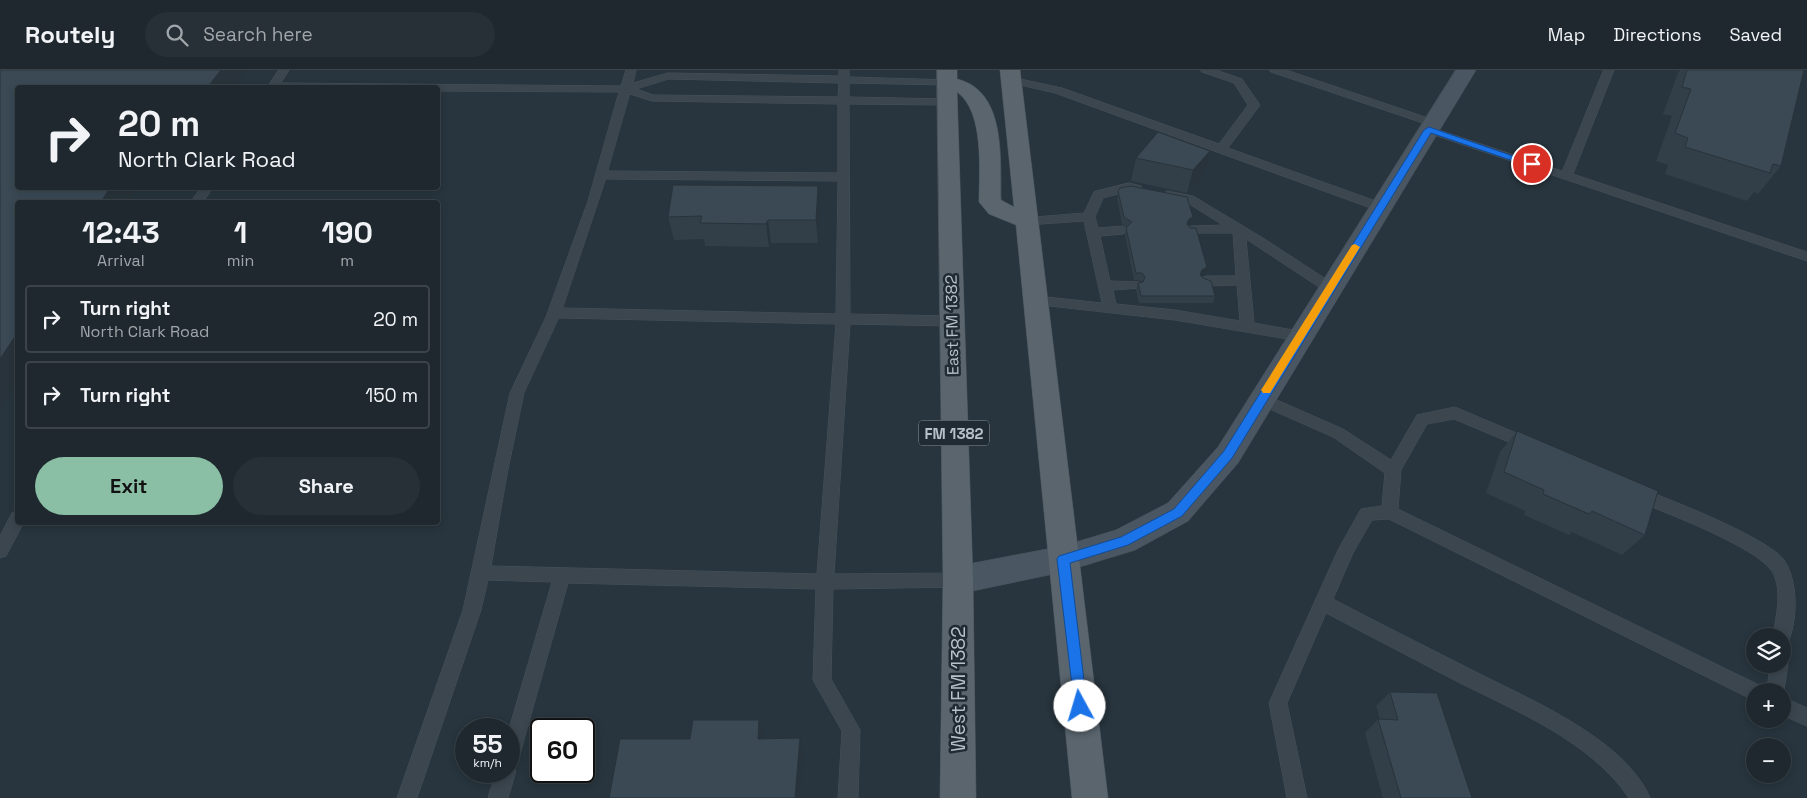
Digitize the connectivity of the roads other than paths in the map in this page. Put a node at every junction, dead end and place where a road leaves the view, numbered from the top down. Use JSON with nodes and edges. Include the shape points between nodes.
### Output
{"nodes":[{"id":1,"x":284,"y":70,"type":"edge"},
{"id":2,"x":631,"y":70,"type":"edge"},
{"id":3,"x":1206,"y":70,"type":"edge"},
{"id":4,"x":1275,"y":70,"type":"edge"},
{"id":5,"x":1464,"y":70,"type":"edge"},
{"id":6,"x":1609,"y":70,"type":"edge"},
{"id":7,"x":1005,"y":73,"type":"edge"},
{"id":8,"x":844,"y":75,"type":"edge"},
{"id":9,"x":947,"y":84,"type":"edge"},
{"id":10,"x":273,"y":85,"type":"edge"},
{"id":11,"x":440,"y":88,"type":"edge"},
{"id":12,"x":626,"y":89,"type":"junction"},
{"id":13,"x":844,"y":100,"type":"junction"},
{"id":14,"x":1431,"y":126,"type":"junction"},
{"id":15,"x":1221,"y":149,"type":"junction"},
{"id":16,"x":602,"y":175,"type":"junction"},
{"id":17,"x":1566,"y":176,"type":"junction"},
{"id":18,"x":844,"y":177,"type":"junction"},
{"id":19,"x":1380,"y":207,"type":"junction"},
{"id":20,"x":1088,"y":217,"type":"junction"},
{"id":21,"x":1027,"y":222,"type":"junction"},
{"id":22,"x":1239,"y":229,"type":"junction"},
{"id":23,"x":1124,"y":230,"type":"edge"},
{"id":24,"x":1192,"y":230,"type":"edge"},
{"id":25,"x":1092,"y":233,"type":"junction"},
{"id":26,"x":1807,"y":257,"type":"edge"},
{"id":27,"x":1243,"y":280,"type":"junction"},
{"id":28,"x":1206,"y":281,"type":"edge"},
{"id":29,"x":1135,"y":285,"type":"dead end"},
{"id":30,"x":1106,"y":286,"type":"junction"},
{"id":31,"x":1330,"y":288,"type":"junction"},
{"id":32,"x":1037,"y":301,"type":"junction"},
{"id":33,"x":1110,"y":308,"type":"junction"},
{"id":34,"x":554,"y":313,"type":"junction"},
{"id":35,"x":843,"y":319,"type":"junction"},
{"id":36,"x":951,"y":321,"type":"junction"},
{"id":37,"x":1247,"y":327,"type":"junction"},
{"id":38,"x":1299,"y":336,"type":"junction"},
{"id":39,"x":1261,"y":399,"type":"junction"},
{"id":40,"x":1545,"y":452,"type":"edge"},
{"id":41,"x":1393,"y":470,"type":"junction"},
{"id":42,"x":1627,"y":489,"type":"edge"},
{"id":43,"x":1390,"y":512,"type":"junction"},
{"id":44,"x":15,"y":524,"type":"edge"},
{"id":45,"x":0,"y":551,"type":"edge"},
{"id":46,"x":1063,"y":559,"type":"junction"},
{"id":47,"x":481,"y":573,"type":"junction"},
{"id":48,"x":562,"y":575,"type":"junction"},
{"id":49,"x":958,"y":580,"type":"junction"},
{"id":50,"x":825,"y":582,"type":"junction"},
{"id":51,"x":1323,"y":603,"type":"junction"},
{"id":52,"x":1783,"y":628,"type":"edge"},
{"id":53,"x":1746,"y":688,"type":"edge"},
{"id":54,"x":1791,"y":709,"type":"edge"},
{"id":55,"x":1807,"y":717,"type":"edge"},
{"id":56,"x":520,"y":722,"type":"edge"},
{"id":57,"x":502,"y":783,"type":"edge"},
{"id":58,"x":407,"y":798,"type":"edge"},
{"id":59,"x":498,"y":798,"type":"edge"},
{"id":60,"x":848,"y":798,"type":"edge"},
{"id":61,"x":958,"y":798,"type":"edge"},
{"id":62,"x":1090,"y":798,"type":"edge"},
{"id":63,"x":1297,"y":798,"type":"edge"},
{"id":64,"x":1640,"y":798,"type":"edge"}],
"edges":[{"from":1,"to":10,"type":"lane"},
{"from":2,"to":12,"type":"lane"},
{"from":3,"to":15,"type":"lane","via":[[1238,82],[1254,105]]},
{"from":4,"to":14,"type":"lane"},
{"from":5,"to":14,"type":"street"},
{"from":6,"to":17,"type":"lane"},
{"from":7,"to":15,"type":"lane"},
{"from":7,"to":21,"type":"main road"},
{"from":8,"to":9,"type":"lane"},
{"from":8,"to":12,"type":"lane","via":[[668,76]]},
{"from":8,"to":13,"type":"lane"},
{"from":9,"to":13,"type":"lane"},
{"from":9,"to":21,"type":"main road","via":[[968,90],[982,109],[988,128],[990,202],[997,209]]},
{"from":9,"to":36,"type":"main road","name":"East FM 1382","number":"FM 1382"},
{"from":11,"to":12,"type":"lane"},
{"from":12,"to":13,"type":"lane","via":[[652,98]]},
{"from":12,"to":16,"type":"lane"},
{"from":13,"to":18,"type":"lane"},
{"from":14,"to":17,"type":"lane"},
{"from":14,"to":19,"type":"street"},
{"from":15,"to":19,"type":"lane"},
{"from":16,"to":18,"type":"lane"},
{"from":16,"to":34,"type":"lane"},
{"from":17,"to":26,"type":"lane"},
{"from":18,"to":35,"type":"lane"},
{"from":19,"to":31,"type":"street"},
{"from":20,"to":21,"type":"lane"},
{"from":20,"to":22,"type":"lane","via":[[1098,195],[1129,187],[1189,199]]},
{"from":20,"to":25,"type":"lane"},
{"from":21,"to":32,"type":"main road"},
{"from":22,"to":24,"type":"lane"},
{"from":22,"to":27,"type":"lane"},
{"from":22,"to":31,"type":"lane"},
{"from":23,"to":25,"type":"lane"},
{"from":25,"to":30,"type":"lane"},
{"from":27,"to":28,"type":"lane"},
{"from":27,"to":37,"type":"lane"},
{"from":29,"to":30,"type":"lane"},
{"from":30,"to":33,"type":"lane"},
{"from":31,"to":38,"type":"street"},
{"from":32,"to":33,"type":"lane"},
{"from":32,"to":46,"type":"main road"},
{"from":33,"to":37,"type":"lane"},
{"from":34,"to":35,"type":"lane"},
{"from":34,"to":47,"type":"lane","via":[[517,393]]},
{"from":35,"to":36,"type":"lane"},
{"from":35,"to":50,"type":"lane"},
{"from":36,"to":49,"type":"main road","name":"East FM 1382","number":"FM 1382"},
{"from":37,"to":38,"type":"lane"},
{"from":38,"to":39,"type":"street"},
{"from":39,"to":41,"type":"lane","via":[[1338,433]]},
{"from":39,"to":46,"type":"street","via":[[1228,455],[1178,512],[1124,541]]},
{"from":40,"to":41,"type":"lane","via":[[1455,414],[1422,419]]},
{"from":41,"to":43,"type":"lane"},
{"from":42,"to":52,"type":"lane","via":[[1754,546],[1778,565],[1788,593]]},
{"from":43,"to":51,"type":"lane","via":[[1367,514],[1346,550]]},
{"from":43,"to":53,"type":"lane"},
{"from":44,"to":45,"type":"lane"},
{"from":46,"to":49,"type":"street"},
{"from":46,"to":62,"type":"main road"},
{"from":47,"to":48,"type":"lane"},
{"from":47,"to":58,"type":"lane","via":[[472,610]]},
{"from":48,"to":50,"type":"lane"},
{"from":48,"to":56,"type":"lane"},
{"from":49,"to":50,"type":"lane"},
{"from":49,"to":61,"type":"main road","name":"West FM 1382","number":"FM 1382"},
{"from":50,"to":60,"type":"lane","via":[[822,680],[850,730]]},
{"from":51,"to":63,"type":"lane","via":[[1278,703]]},
{"from":51,"to":64,"type":"lane","via":[[1573,735],[1616,766]]},
{"from":54,"to":55,"type":"lane"},
{"from":57,"to":59,"type":"lane"}]}
